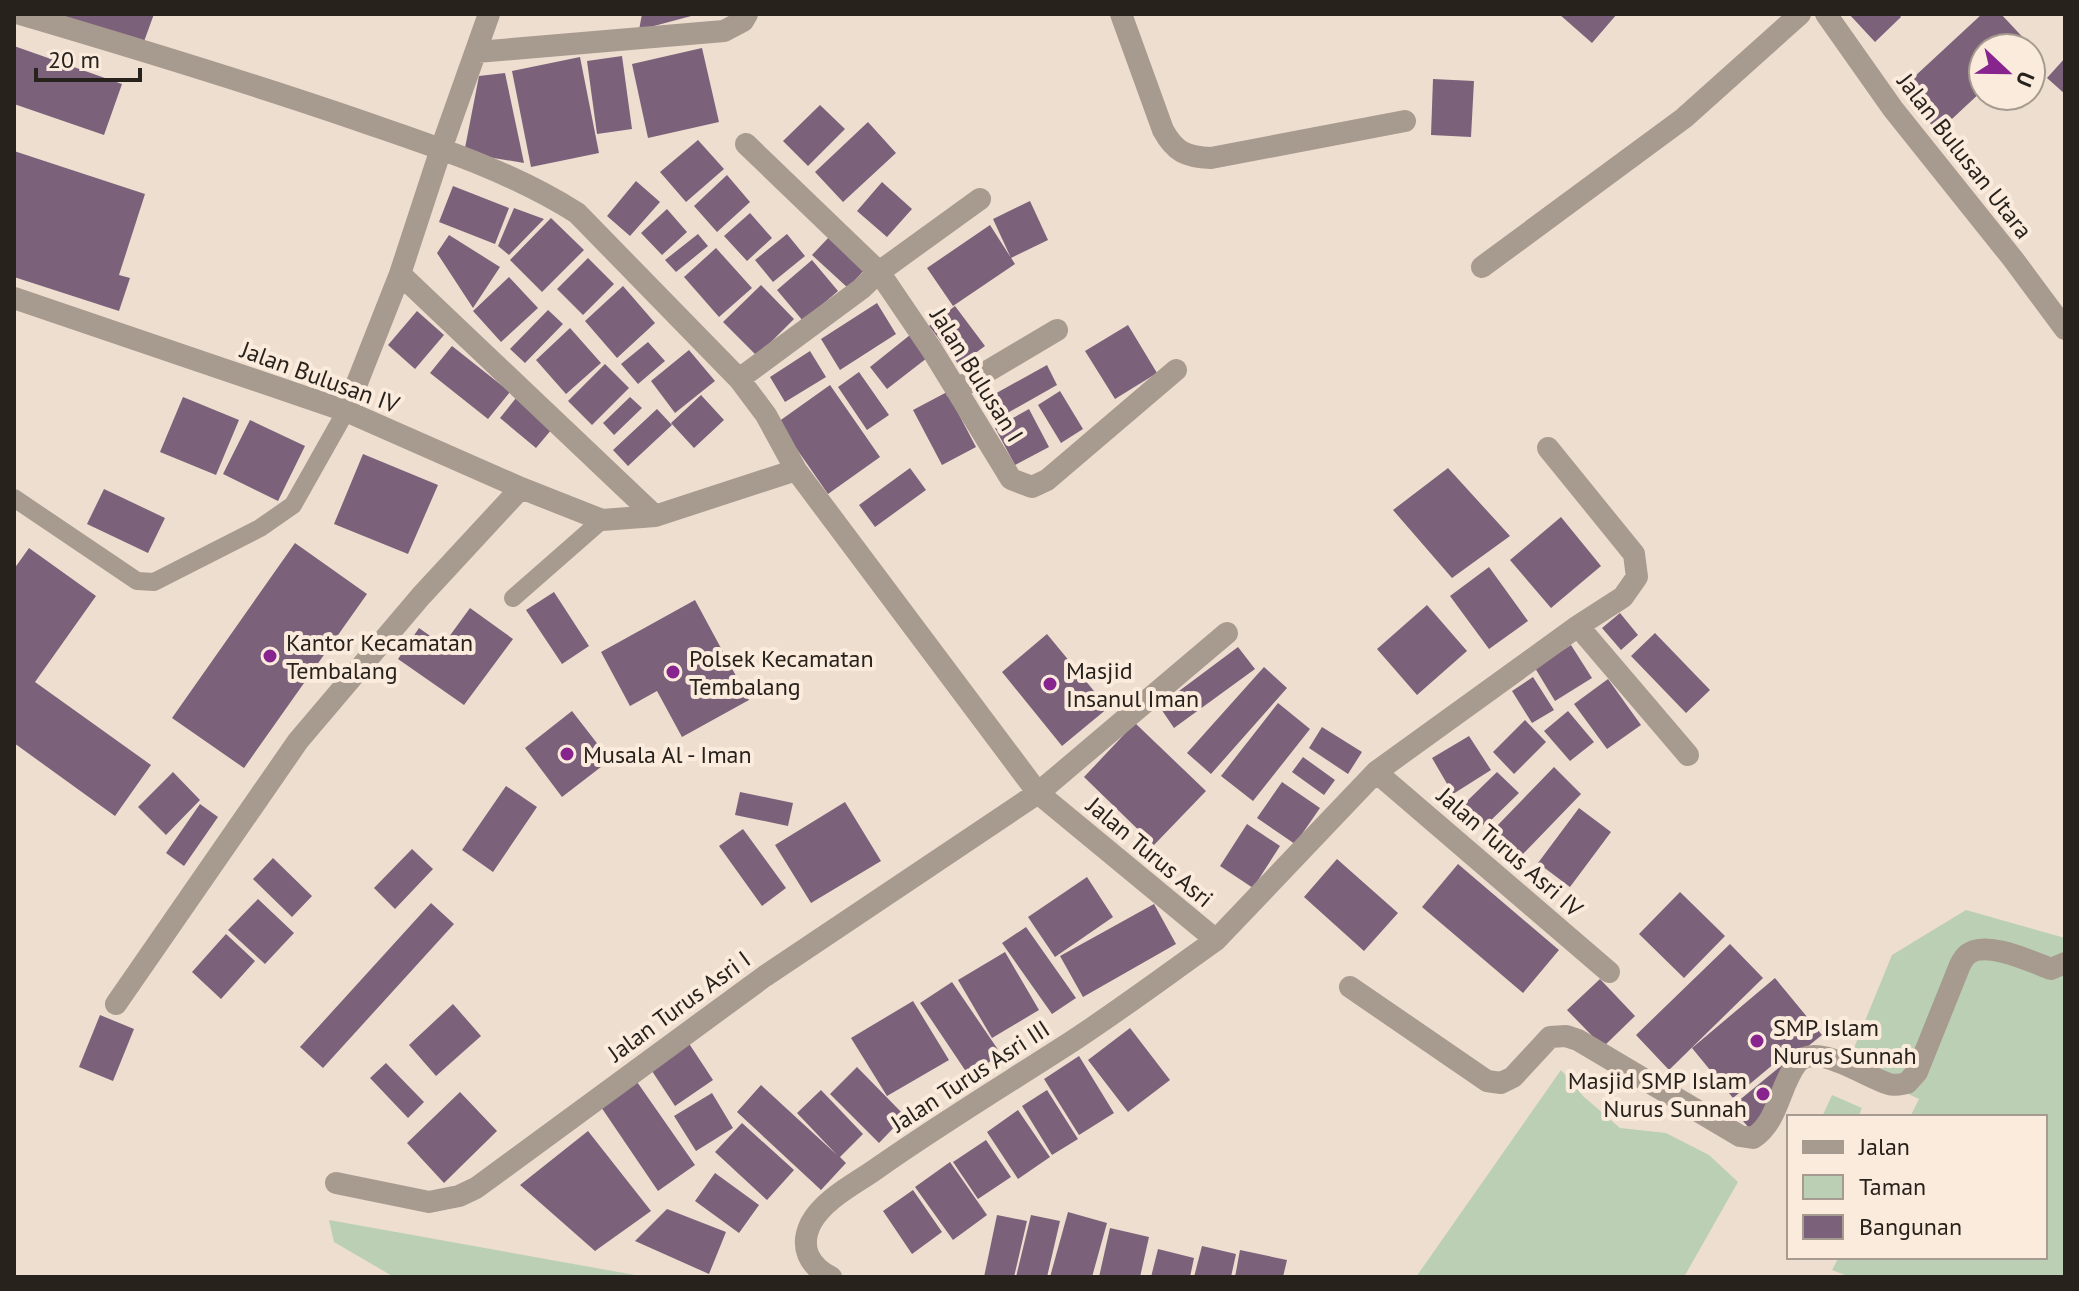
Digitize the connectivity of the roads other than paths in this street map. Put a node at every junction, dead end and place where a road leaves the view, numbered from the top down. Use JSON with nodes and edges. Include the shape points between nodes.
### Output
{"nodes":[{"id":1,"x":20,"y":14,"type":"edge"},
{"id":2,"x":489,"y":14,"type":"edge"},
{"id":3,"x":747,"y":14,"type":"edge"},
{"id":4,"x":1121,"y":14,"type":"edge"},
{"id":5,"x":1800,"y":14,"type":"edge"},
{"id":6,"x":1826,"y":14,"type":"edge"},
{"id":7,"x":477,"y":52,"type":"junction"},
{"id":8,"x":1405,"y":121,"type":"dead end"},
{"id":9,"x":746,"y":144,"type":"dead end"},
{"id":10,"x":441,"y":149,"type":"junction"},
{"id":11,"x":980,"y":199,"type":"dead end"},
{"id":12,"x":1482,"y":267,"type":"dead end"},
{"id":13,"x":879,"y":272,"type":"junction"},
{"id":14,"x":400,"y":274,"type":"junction"},
{"id":15,"x":14,"y":298,"type":"edge"},
{"id":16,"x":2065,"y":329,"type":"edge"},
{"id":17,"x":1057,"y":330,"type":"dead end"},
{"id":18,"x":1176,"y":370,"type":"dead end"},
{"id":19,"x":739,"y":379,"type":"junction"},
{"id":20,"x":956,"y":390,"type":"junction"},
{"id":21,"x":346,"y":411,"type":"junction"},
{"id":22,"x":1548,"y":448,"type":"dead end"},
{"id":23,"x":796,"y":470,"type":"junction"},
{"id":24,"x":521,"y":488,"type":"junction"},
{"id":25,"x":14,"y":498,"type":"edge"},
{"id":26,"x":655,"y":516,"type":"junction"},
{"id":27,"x":602,"y":520,"type":"junction"},
{"id":28,"x":513,"y":598,"type":"dead end"},
{"id":29,"x":1578,"y":626,"type":"junction"},
{"id":30,"x":1227,"y":633,"type":"dead end"},
{"id":31,"x":1688,"y":755,"type":"dead end"},
{"id":32,"x":1376,"y":772,"type":"junction"},
{"id":33,"x":1038,"y":793,"type":"junction"},
{"id":34,"x":1216,"y":940,"type":"junction"},
{"id":35,"x":2065,"y":963,"type":"edge"},
{"id":36,"x":1609,"y":972,"type":"dead end"},
{"id":37,"x":1350,"y":987,"type":"dead end"},
{"id":38,"x":116,"y":1004,"type":"dead end"},
{"id":39,"x":336,"y":1183,"type":"dead end"},
{"id":40,"x":831,"y":1277,"type":"edge"}],
"edges":[{"from":1,"to":10,"type":"street","via":[[199,66]]},
{"from":2,"to":7,"type":"street"},
{"from":3,"to":7,"type":"street","via":[[724,31]]},
{"from":4,"to":8,"type":"street","via":[[1163,130],[1187,157],[1211,158]]},
{"from":5,"to":12,"type":"street","via":[[1684,118]]},
{"from":6,"to":16,"type":"street","name":"Jalan Bulusan Utara","via":[[1893,109]]},
{"from":7,"to":10,"type":"street"},
{"from":9,"to":13,"type":"street","name":"Jalan Bulusan I"},
{"from":10,"to":14,"type":"street"},
{"from":10,"to":19,"type":"street","via":[[548,194],[577,213]]},
{"from":11,"to":13,"type":"street"},
{"from":13,"to":19,"type":"street"},
{"from":13,"to":20,"type":"street","name":"Jalan Bulusan I"},
{"from":14,"to":21,"type":"street"},
{"from":14,"to":26,"type":"street"},
{"from":15,"to":21,"type":"street","name":"Jalan Bulusan IV"},
{"from":17,"to":20,"type":"street"},
{"from":18,"to":20,"type":"street","name":"Jalan Bulusan I","via":[[1047,480],[1032,487],[1011,479]]},
{"from":19,"to":23,"type":"street"},
{"from":21,"to":24,"type":"street","name":"Jalan Bulusan IV"},
{"from":21,"to":25,"type":"lane","via":[[293,505],[260,528],[154,582],[137,581]]},
{"from":22,"to":29,"type":"street","name":"Jalan Turus Asri","via":[[1634,554],[1637,577],[1623,597]]},
{"from":23,"to":26,"type":"street"},
{"from":23,"to":33,"type":"street","name":"Jalan Turus Asri"},
{"from":24,"to":27,"type":"street","name":"Jalan Bulusan IV"},
{"from":24,"to":38,"type":"street","via":[[298,741]]},
{"from":26,"to":27,"type":"street"},
{"from":27,"to":28,"type":"lane"},
{"from":29,"to":31,"type":"street"},
{"from":29,"to":32,"type":"street","name":"Jalan Turus Asri"},
{"from":30,"to":33,"type":"street","name":"Jalan Turus Asri I"},
{"from":32,"to":34,"type":"street","name":"Jalan Turus Asri"},
{"from":32,"to":36,"type":"street","name":"Jalan Turus Asri IV"},
{"from":33,"to":34,"type":"street","name":"Jalan Turus Asri"},
{"from":33,"to":39,"type":"street","name":"Jalan Turus Asri I","via":[[765,976],[476,1188],[429,1202]]},
{"from":34,"to":40,"type":"street","name":"Jalan Turus Asri III","via":[[829,1202],[811,1223],[806,1254],[817,1270]]},
{"from":35,"to":37,"type":"street","via":[[2051,969],[1996,950],[1969,954],[1917,1072],[1907,1083],[1892,1085],[1816,1053],[1802,1057],[1766,1129],[1753,1138],[1740,1136],[1566,1036],[1550,1037],[1513,1077],[1501,1083],[1487,1081]]}]}
